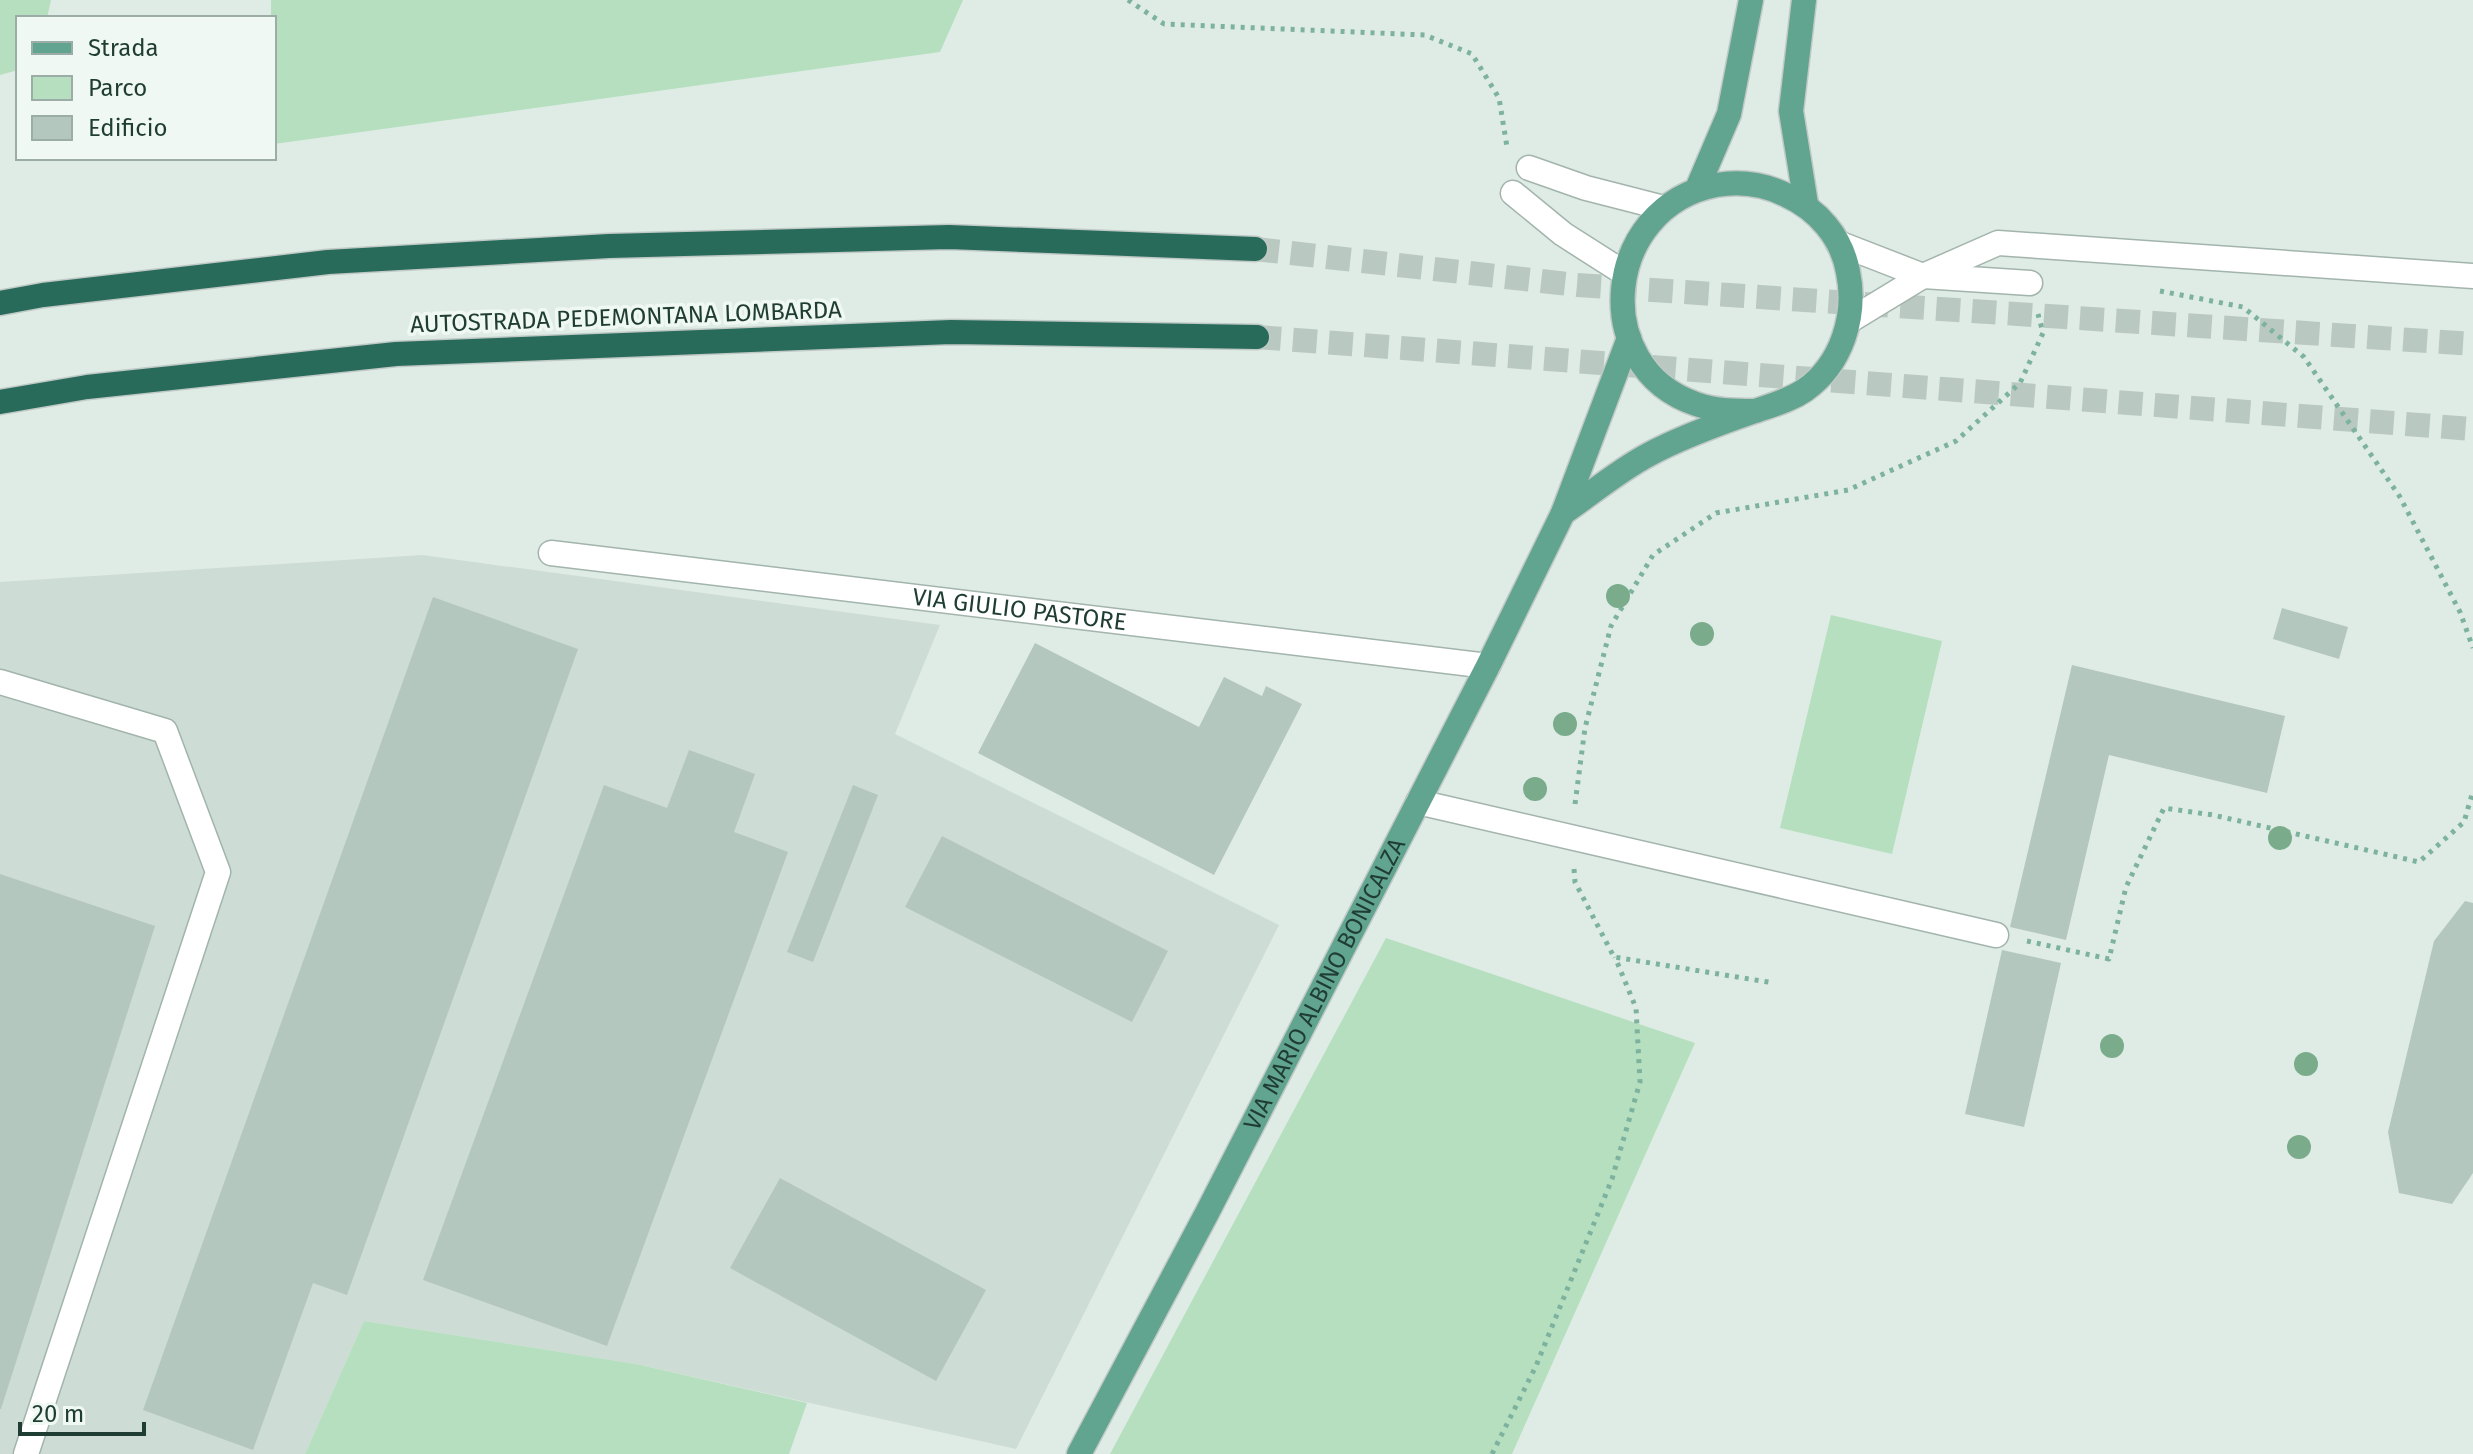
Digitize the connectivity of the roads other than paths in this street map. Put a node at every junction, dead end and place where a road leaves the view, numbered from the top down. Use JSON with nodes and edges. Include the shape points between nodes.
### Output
{"nodes":[{"id":1,"x":1751,"y":0,"type":"edge"},
{"id":2,"x":1804,"y":0,"type":"edge"},
{"id":3,"x":1519,"y":164,"type":"road end"},
{"id":4,"x":1697,"y":189,"type":"junction"},
{"id":5,"x":1513,"y":193,"type":"dead end"},
{"id":6,"x":1806,"y":204,"type":"junction"},
{"id":7,"x":1664,"y":208,"type":"junction"},
{"id":8,"x":1838,"y":243,"type":"junction"},
{"id":9,"x":1255,"y":249,"type":"tunnel mouth"},
{"id":10,"x":1624,"y":273,"type":"junction"},
{"id":11,"x":1923,"y":276,"type":"junction"},
{"id":12,"x":2473,"y":276,"type":"edge"},
{"id":13,"x":2030,"y":283,"type":"road end"},
{"id":14,"x":0,"y":303,"type":"edge"},
{"id":15,"x":1849,"y":321,"type":"junction"},
{"id":16,"x":1257,"y":337,"type":"tunnel mouth"},
{"id":17,"x":1629,"y":338,"type":"junction"},
{"id":18,"x":0,"y":402,"type":"edge"},
{"id":19,"x":1755,"y":411,"type":"junction"},
{"id":20,"x":1563,"y":513,"type":"junction"},
{"id":21,"x":551,"y":553,"type":"dead end"},
{"id":22,"x":1488,"y":666,"type":"junction"},
{"id":23,"x":0,"y":682,"type":"edge"},
{"id":24,"x":1418,"y":802,"type":"junction"},
{"id":25,"x":1996,"y":935,"type":"road end"},
{"id":26,"x":26,"y":1454,"type":"edge"},
{"id":27,"x":1079,"y":1454,"type":"edge"}],
"edges":[{"from":1,"to":4,"type":"main road","via":[[1729,114]]},
{"from":2,"to":6,"type":"main road","via":[[1791,111]]},
{"from":3,"to":7,"type":"street"},
{"from":4,"to":6,"type":"main road","name":"VIA MARIO ALBINO BONICALZA","via":[[1733,182],[1770,187]]},
{"from":4,"to":7,"type":"main road","name":"VIA MARIO ALBINO BONICALZA"},
{"from":5,"to":10,"type":"street","via":[[1563,234]]},
{"from":6,"to":8,"type":"main road","name":"VIA MARIO ALBINO BONICALZA"},
{"from":7,"to":10,"type":"main road","name":"VIA MARIO ALBINO BONICALZA","via":[[1638,237]]},
{"from":8,"to":11,"type":"street"},
{"from":8,"to":15,"type":"main road","name":"VIA MARIO ALBINO BONICALZA","via":[[1852,294]]},
{"from":9,"to":14,"type":"highway","via":[[949,237],[609,246],[328,262]]},
{"from":10,"to":17,"type":"main road","name":"VIA MARIO ALBINO BONICALZA","via":[[1622,306]]},
{"from":11,"to":12,"type":"street","via":[[1998,243]]},
{"from":11,"to":13,"type":"street"},
{"from":11,"to":15,"type":"street"},
{"from":15,"to":19,"type":"main road","name":"VIA MARIO ALBINO BONICALZA","via":[[1826,370],[1782,403]]},
{"from":16,"to":18,"type":"highway","name":"AUTOSTRADA PEDEMONTANA LOMBARDA","via":[[951,332],[396,354],[87,387]]},
{"from":17,"to":19,"type":"main road","name":"VIA MARIO ALBINO BONICALZA","via":[[1644,366],[1666,388],[1724,411]]},
{"from":17,"to":20,"type":"main road","name":"VIA MARIO ALBINO BONICALZA"},
{"from":19,"to":20,"type":"main road","name":"VIA MARIO ALBINO BONICALZA","via":[[1648,454]]},
{"from":20,"to":22,"type":"main road","name":"VIA MARIO ALBINO BONICALZA"},
{"from":21,"to":22,"type":"street","name":"VIA GIULIO PASTORE"},
{"from":22,"to":24,"type":"main road","name":"VIA MARIO ALBINO BONICALZA"},
{"from":23,"to":26,"type":"street","via":[[165,731],[218,872]]},
{"from":24,"to":25,"type":"street"},
{"from":24,"to":27,"type":"main road","name":"VIA MARIO ALBINO BONICALZA"}]}
